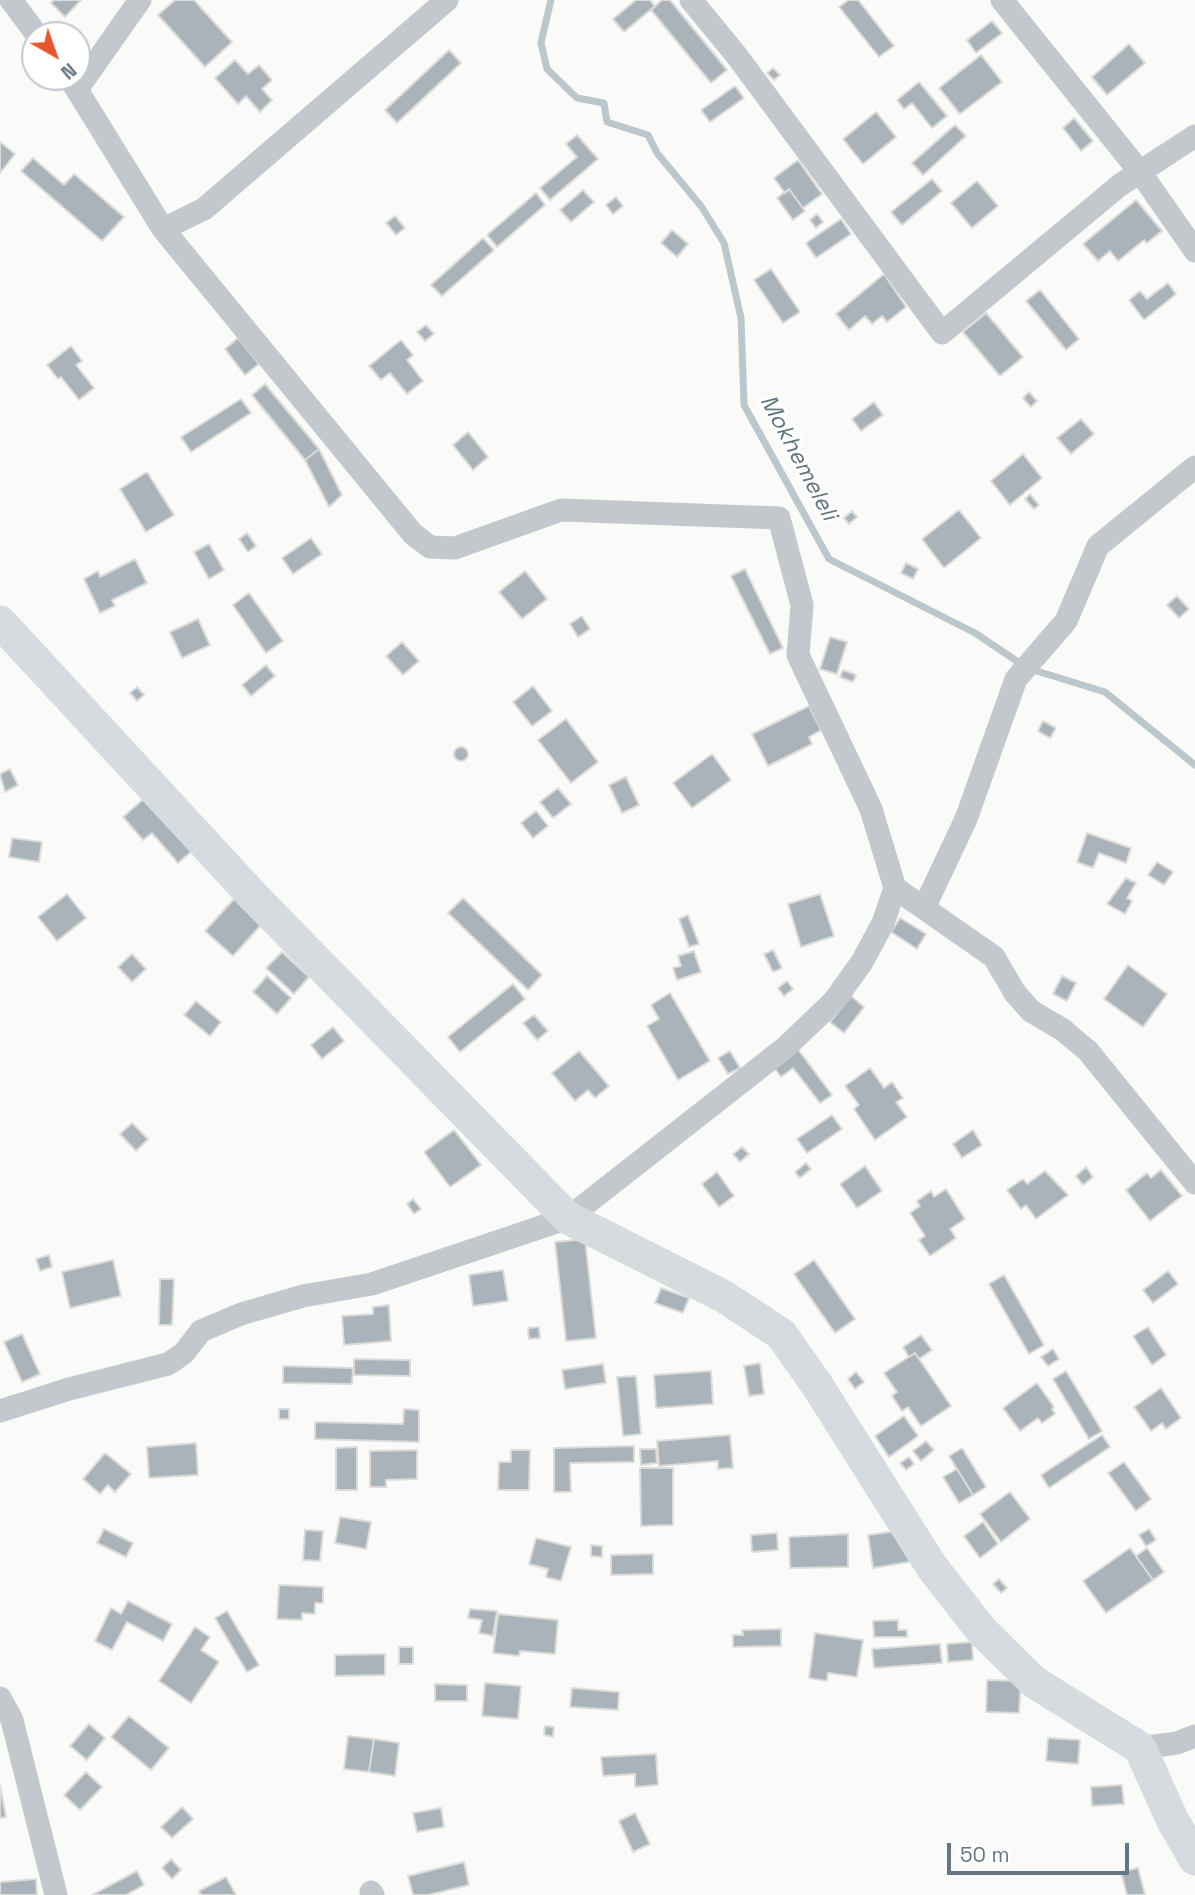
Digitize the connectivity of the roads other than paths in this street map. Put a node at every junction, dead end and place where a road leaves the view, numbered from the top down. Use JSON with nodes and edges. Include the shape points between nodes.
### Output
{"nodes":[{"id":1,"x":11,"y":0,"type":"edge"},
{"id":2,"x":139,"y":0,"type":"edge"},
{"id":3,"x":447,"y":0,"type":"edge"},
{"id":4,"x":691,"y":0,"type":"edge"},
{"id":5,"x":1002,"y":0,"type":"edge"},
{"id":6,"x":27,"y":21,"type":"edge"},
{"id":7,"x":91,"y":61,"type":"edge"},
{"id":8,"x":79,"y":91,"type":"edge"},
{"id":9,"x":1195,"y":136,"type":"edge"},
{"id":10,"x":1140,"y":172,"type":"junction"},
{"id":11,"x":163,"y":229,"type":"junction"},
{"id":12,"x":1195,"y":251,"type":"edge"},
{"id":13,"x":1195,"y":467,"type":"edge"},
{"id":14,"x":0,"y":622,"type":"edge"},
{"id":15,"x":895,"y":888,"type":"junction"},
{"id":16,"x":924,"y":908,"type":"junction"},
{"id":17,"x":1195,"y":1183,"type":"edge"},
{"id":18,"x":568,"y":1218,"type":"junction"},
{"id":19,"x":0,"y":1411,"type":"edge"},
{"id":20,"x":0,"y":1698,"type":"edge"},
{"id":21,"x":1195,"y":1736,"type":"edge"},
{"id":22,"x":1140,"y":1748,"type":"junction"},
{"id":23,"x":1195,"y":1859,"type":"edge"},
{"id":24,"x":56,"y":1895,"type":"edge"}],
"edges":[{"from":1,"to":6,"type":"street"},
{"from":2,"to":7,"type":"street"},
{"from":3,"to":11,"type":"street","via":[[204,209]]},
{"from":4,"to":10,"type":"street","via":[[942,333]]},
{"from":5,"to":10,"type":"street"},
{"from":8,"to":11,"type":"street"},
{"from":9,"to":10,"type":"street"},
{"from":10,"to":12,"type":"street"},
{"from":11,"to":15,"type":"street","via":[[413,534],[430,547],[455,548],[561,510],[779,519],[802,605],[798,654],[871,809]]},
{"from":13,"to":16,"type":"street","via":[[1098,546],[1066,621],[1016,679],[966,819]]},
{"from":14,"to":18,"type":"street","via":[[254,897]]},
{"from":15,"to":16,"type":"street"},
{"from":15,"to":18,"type":"street","via":[[862,962],[834,1001],[786,1047]]},
{"from":16,"to":17,"type":"street","via":[[994,957],[1031,1011],[1088,1051]]},
{"from":18,"to":19,"type":"street","via":[[372,1284],[303,1296],[241,1314],[201,1331],[184,1353],[168,1364]]},
{"from":18,"to":22,"type":"street","via":[[723,1296],[781,1334],[932,1567],[982,1631],[1034,1682]]},
{"from":20,"to":24,"type":"street","via":[[12,1720]]},
{"from":21,"to":22,"type":"street"},
{"from":22,"to":23,"type":"street"}]}
